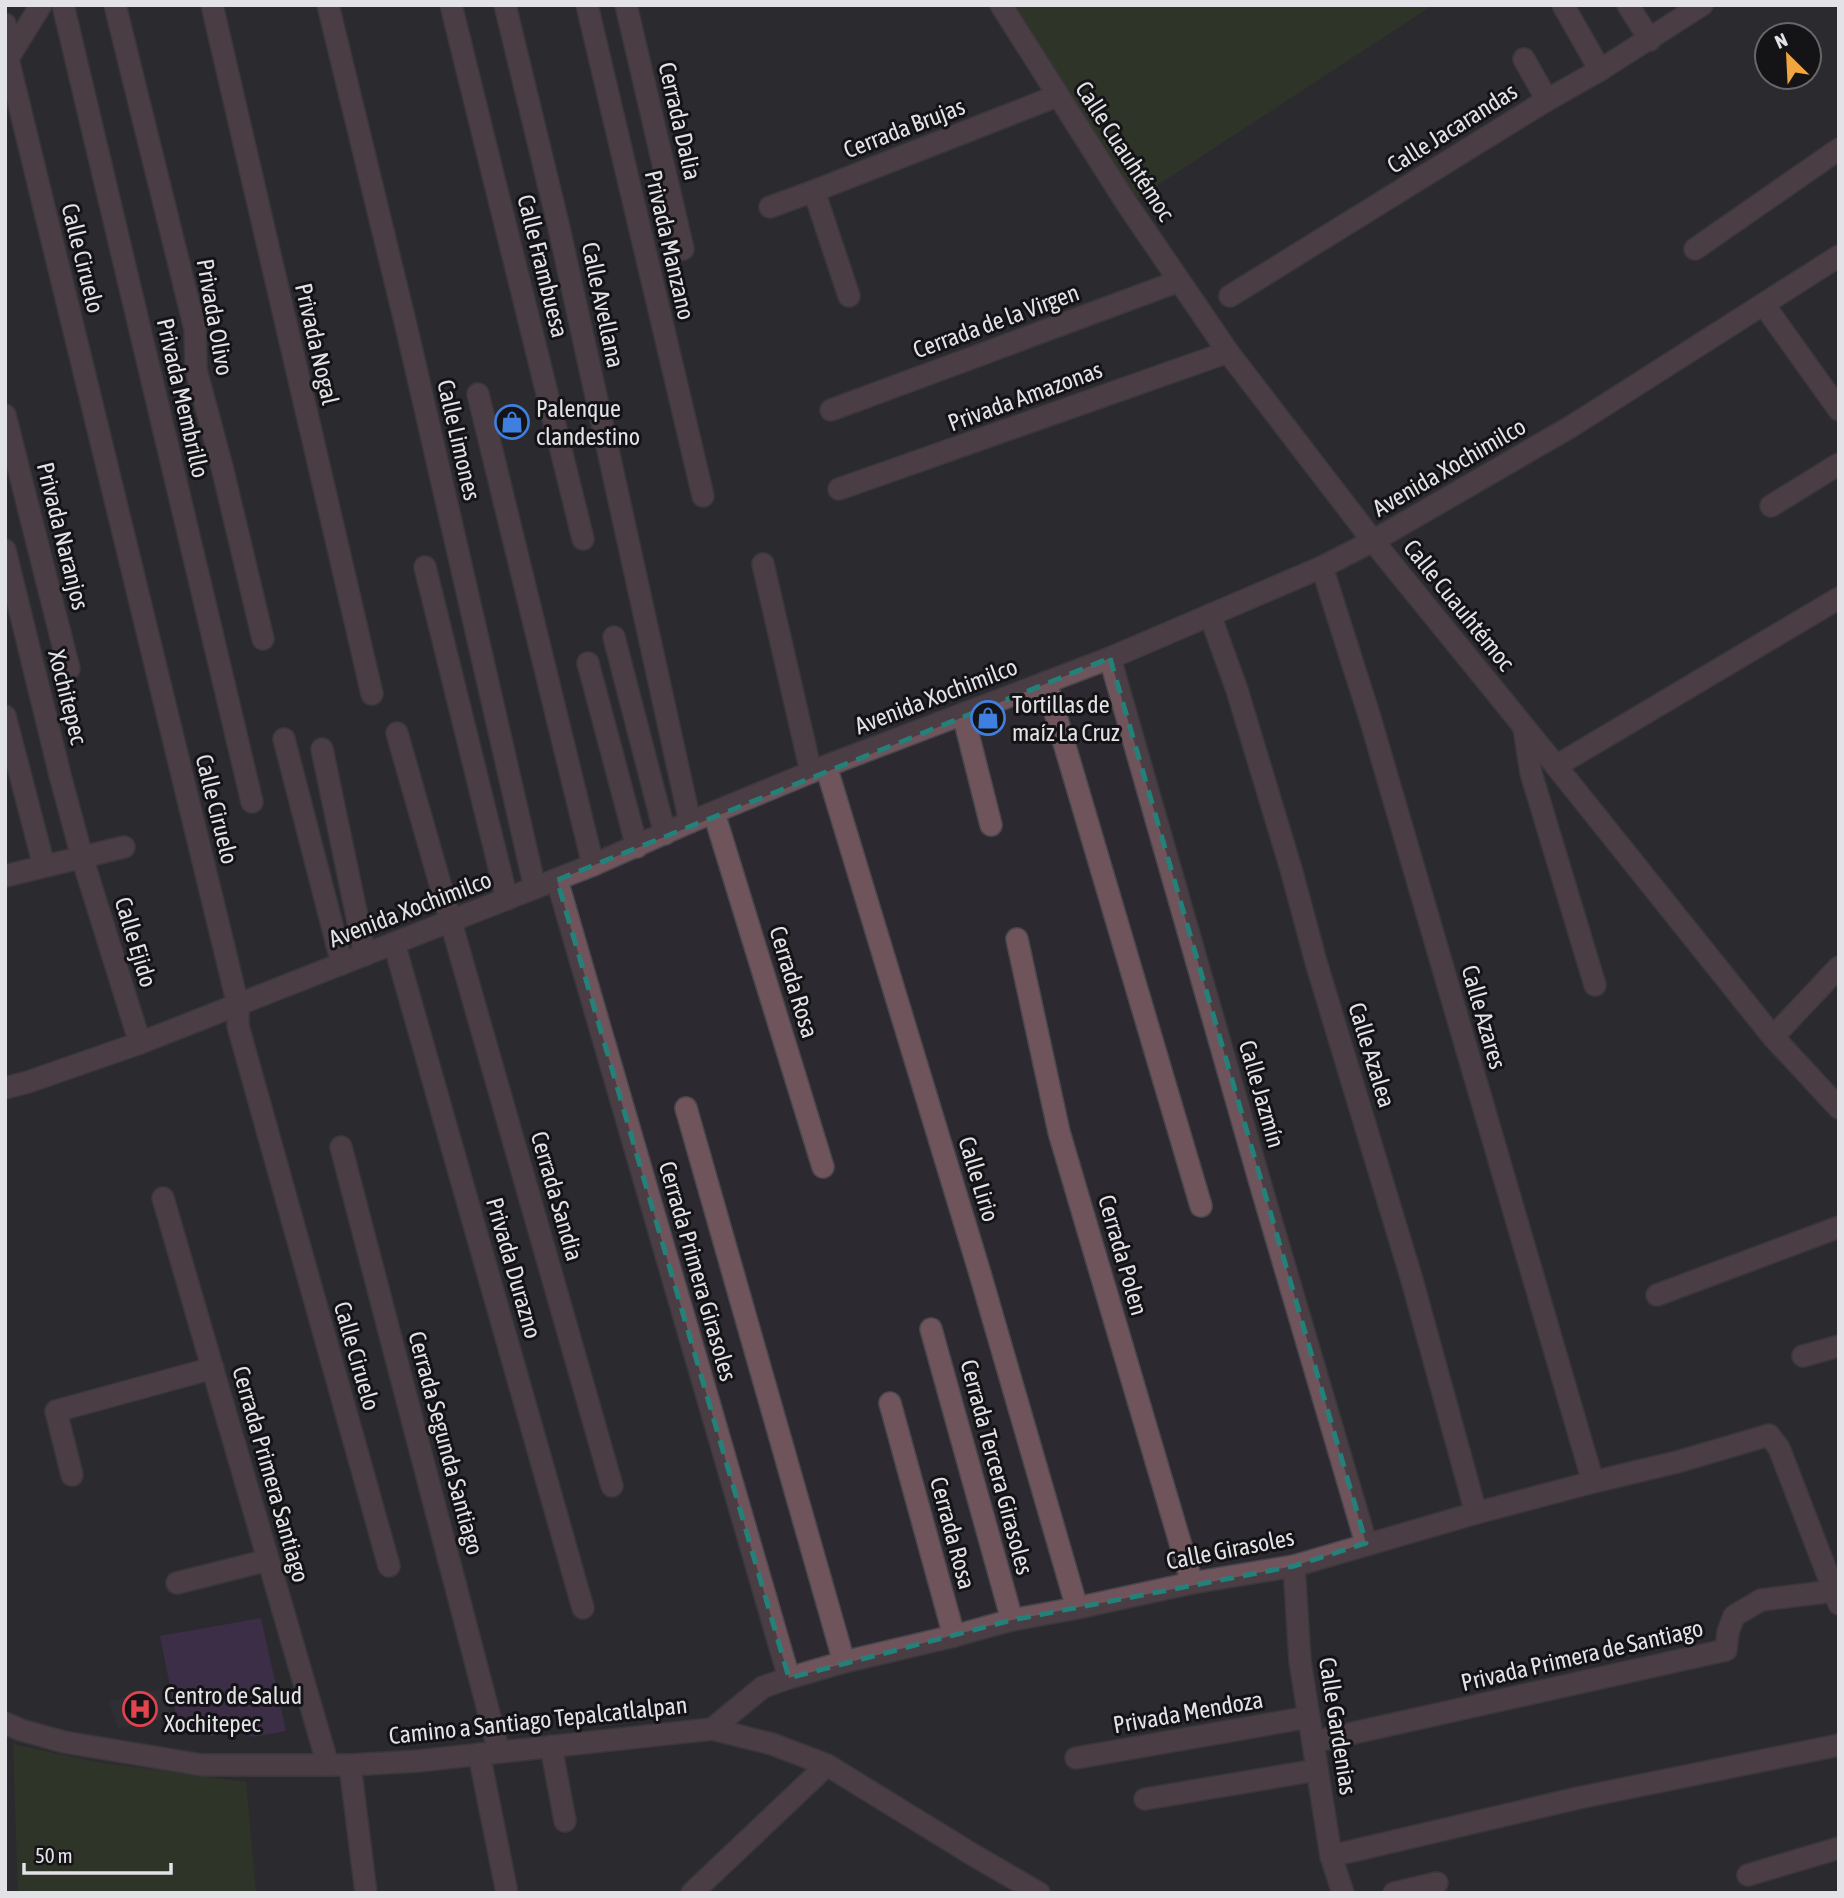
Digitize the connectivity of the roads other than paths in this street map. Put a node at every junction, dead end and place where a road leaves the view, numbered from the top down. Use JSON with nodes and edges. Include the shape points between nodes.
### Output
{"nodes":[{"id":1,"x":41,"y":5,"type":"edge"},
{"id":2,"x":63,"y":5,"type":"edge"},
{"id":3,"x":116,"y":5,"type":"edge"},
{"id":4,"x":212,"y":5,"type":"edge"},
{"id":5,"x":328,"y":5,"type":"edge"},
{"id":6,"x":451,"y":5,"type":"edge"},
{"id":7,"x":505,"y":5,"type":"edge"},
{"id":8,"x":587,"y":5,"type":"edge"},
{"id":9,"x":626,"y":5,"type":"edge"},
{"id":10,"x":1001,"y":5,"type":"edge"},
{"id":11,"x":1563,"y":5,"type":"edge"},
{"id":12,"x":1628,"y":5,"type":"edge"},
{"id":13,"x":1702,"y":5,"type":"edge"},
{"id":14,"x":5,"y":24,"type":"edge"},
{"id":15,"x":1650,"y":40,"type":"junction"},
{"id":16,"x":8,"y":58,"type":"edge"},
{"id":17,"x":1524,"y":59,"type":"dead end"},
{"id":18,"x":1600,"y":70,"type":"junction"},
{"id":19,"x":1057,"y":96,"type":"junction"},
{"id":20,"x":1547,"y":100,"type":"junction"},
{"id":21,"x":1839,"y":149,"type":"edge"},
{"id":22,"x":814,"y":191,"type":"junction"},
{"id":23,"x":769,"y":207,"type":"dead end"},
{"id":24,"x":683,"y":249,"type":"dead end"},
{"id":25,"x":1695,"y":249,"type":"dead end"},
{"id":26,"x":1839,"y":257,"type":"edge"},
{"id":27,"x":1179,"y":281,"type":"junction"},
{"id":28,"x":849,"y":296,"type":"dead end"},
{"id":29,"x":1230,"y":296,"type":"dead end"},
{"id":30,"x":1764,"y":305,"type":"junction"},
{"id":31,"x":1228,"y":352,"type":"junction"},
{"id":32,"x":478,"y":394,"type":"dead end"},
{"id":33,"x":831,"y":410,"type":"dead end"},
{"id":34,"x":1839,"y":410,"type":"edge"},
{"id":35,"x":5,"y":415,"type":"edge"},
{"id":36,"x":1839,"y":464,"type":"edge"},
{"id":37,"x":839,"y":489,"type":"dead end"},
{"id":38,"x":703,"y":496,"type":"dead end"},
{"id":39,"x":1771,"y":506,"type":"dead end"},
{"id":40,"x":583,"y":539,"type":"dead end"},
{"id":41,"x":1373,"y":541,"type":"junction"},
{"id":42,"x":5,"y":550,"type":"edge"},
{"id":43,"x":763,"y":564,"type":"dead end"},
{"id":44,"x":425,"y":567,"type":"dead end"},
{"id":45,"x":1322,"y":567,"type":"junction"},
{"id":46,"x":1839,"y":598,"type":"edge"},
{"id":47,"x":1210,"y":615,"type":"junction"},
{"id":48,"x":614,"y":637,"type":"dead end"},
{"id":49,"x":263,"y":639,"type":"dead end"},
{"id":50,"x":1110,"y":658,"type":"junction"},
{"id":51,"x":588,"y":663,"type":"dead end"},
{"id":52,"x":69,"y":669,"type":"dead end"},
{"id":53,"x":1046,"y":682,"type":"junction"},
{"id":54,"x":372,"y":694,"type":"dead end"},
{"id":55,"x":963,"y":714,"type":"junction"},
{"id":56,"x":5,"y":716,"type":"edge"},
{"id":57,"x":1523,"y":726,"type":"junction"},
{"id":58,"x":397,"y":733,"type":"dead end"},
{"id":59,"x":284,"y":739,"type":"dead end"},
{"id":60,"x":323,"y":750,"type":"dead end"},
{"id":61,"x":1556,"y":766,"type":"junction"},
{"id":62,"x":819,"y":769,"type":"junction"},
{"id":63,"x":252,"y":802,"type":"dead end"},
{"id":64,"x":714,"y":813,"type":"junction"},
{"id":65,"x":690,"y":822,"type":"junction"},
{"id":66,"x":991,"y":825,"type":"dead end"},
{"id":67,"x":665,"y":834,"type":"junction"},
{"id":68,"x":124,"y":847,"type":"dead end"},
{"id":69,"x":637,"y":847,"type":"junction"},
{"id":70,"x":82,"y":857,"type":"junction"},
{"id":71,"x":44,"y":866,"type":"junction"},
{"id":72,"x":593,"y":866,"type":"junction"},
{"id":73,"x":7,"y":868,"type":"edge"},
{"id":74,"x":557,"y":880,"type":"junction"},
{"id":75,"x":534,"y":888,"type":"junction"},
{"id":76,"x":507,"y":899,"type":"junction"},
{"id":77,"x":451,"y":921,"type":"junction"},
{"id":78,"x":1017,"y":939,"type":"dead end"},
{"id":79,"x":394,"y":943,"type":"junction"},
{"id":80,"x":365,"y":955,"type":"junction"},
{"id":81,"x":342,"y":964,"type":"junction"},
{"id":82,"x":1839,"y":967,"type":"edge"},
{"id":83,"x":1595,"y":985,"type":"dead end"},
{"id":84,"x":237,"y":1004,"type":"junction"},
{"id":85,"x":1773,"y":1037,"type":"junction"},
{"id":86,"x":140,"y":1043,"type":"junction"},
{"id":87,"x":5,"y":1088,"type":"edge"},
{"id":88,"x":686,"y":1108,"type":"dead end"},
{"id":89,"x":1839,"y":1108,"type":"edge"},
{"id":90,"x":341,"y":1147,"type":"dead end"},
{"id":91,"x":823,"y":1167,"type":"dead end"},
{"id":92,"x":163,"y":1198,"type":"dead end"},
{"id":93,"x":1201,"y":1206,"type":"dead end"},
{"id":94,"x":1839,"y":1227,"type":"edge"},
{"id":95,"x":1657,"y":1295,"type":"dead end"},
{"id":96,"x":932,"y":1329,"type":"dead end"},
{"id":97,"x":1839,"y":1346,"type":"edge"},
{"id":98,"x":1803,"y":1356,"type":"dead end"},
{"id":99,"x":213,"y":1368,"type":"junction"},
{"id":100,"x":890,"y":1403,"type":"dead end"},
{"id":101,"x":72,"y":1475,"type":"dead end"},
{"id":102,"x":1593,"y":1482,"type":"junction"},
{"id":103,"x":612,"y":1486,"type":"dead end"},
{"id":104,"x":1476,"y":1513,"type":"junction"},
{"id":105,"x":1366,"y":1544,"type":"junction"},
{"id":106,"x":268,"y":1560,"type":"junction"},
{"id":107,"x":389,"y":1566,"type":"dead end"},
{"id":108,"x":1294,"y":1566,"type":"junction"},
{"id":109,"x":177,"y":1583,"type":"dead end"},
{"id":110,"x":1192,"y":1583,"type":"junction"},
{"id":111,"x":1836,"y":1597,"type":"edge"},
{"id":112,"x":583,"y":1608,"type":"dead end"},
{"id":113,"x":1076,"y":1608,"type":"junction"},
{"id":114,"x":1012,"y":1620,"type":"junction"},
{"id":115,"x":954,"y":1636,"type":"junction"},
{"id":116,"x":844,"y":1662,"type":"junction"},
{"id":117,"x":789,"y":1678,"type":"junction"},
{"id":118,"x":1308,"y":1717,"type":"junction"},
{"id":119,"x":5,"y":1723,"type":"edge"},
{"id":120,"x":712,"y":1729,"type":"junction"},
{"id":121,"x":1313,"y":1742,"type":"junction"},
{"id":122,"x":1839,"y":1745,"type":"edge"},
{"id":123,"x":551,"y":1746,"type":"junction"},
{"id":124,"x":489,"y":1753,"type":"junction"},
{"id":125,"x":1076,"y":1758,"type":"dead end"},
{"id":126,"x":328,"y":1765,"type":"junction"},
{"id":127,"x":350,"y":1765,"type":"junction"},
{"id":128,"x":827,"y":1765,"type":"junction"},
{"id":129,"x":1317,"y":1770,"type":"junction"},
{"id":130,"x":1145,"y":1799,"type":"dead end"},
{"id":131,"x":565,"y":1821,"type":"dead end"},
{"id":132,"x":1839,"y":1848,"type":"edge"},
{"id":133,"x":1331,"y":1856,"type":"junction"},
{"id":134,"x":1748,"y":1875,"type":"dead end"},
{"id":135,"x":1437,"y":1883,"type":"dead end"},
{"id":136,"x":366,"y":1893,"type":"edge"},
{"id":137,"x":507,"y":1893,"type":"edge"},
{"id":138,"x":692,"y":1893,"type":"edge"},
{"id":139,"x":1039,"y":1893,"type":"edge"},
{"id":140,"x":1343,"y":1893,"type":"edge"},
{"id":141,"x":1394,"y":1893,"type":"edge"}],
"edges":[{"from":1,"to":16,"type":"street"},
{"from":2,"to":63,"type":"street","name":"Privada Membrillo"},
{"from":3,"to":49,"type":"street","name":"Privada Olivo","via":[[195,330],[196,370]]},
{"from":4,"to":54,"type":"street","name":"Privada Nogal"},
{"from":5,"to":75,"type":"street","name":"Calle Limones"},
{"from":6,"to":40,"type":"street","name":"Calle Frambuesa"},
{"from":7,"to":65,"type":"street","name":"Calle Avellana"},
{"from":8,"to":38,"type":"street","name":"Privada Manzano"},
{"from":9,"to":24,"type":"street","name":"Cerrada Dalia"},
{"from":10,"to":19,"type":"street","name":"Calle Cuauhtémoc"},
{"from":11,"to":18,"type":"street"},
{"from":12,"to":15,"type":"street"},
{"from":13,"to":15,"type":"street","name":"Calle Jacarandas"},
{"from":14,"to":16,"type":"street","name":"Calle Ciruelo"},
{"from":15,"to":18,"type":"street","name":"Calle Jacarandas"},
{"from":16,"to":84,"type":"street","name":"Calle Ciruelo"},
{"from":17,"to":20,"type":"street"},
{"from":18,"to":20,"type":"street","name":"Calle Jacarandas"},
{"from":19,"to":22,"type":"street","name":"Cerrada Brujas"},
{"from":19,"to":27,"type":"street","name":"Calle Cuauhtémoc"},
{"from":20,"to":29,"type":"street","name":"Calle Jacarandas"},
{"from":21,"to":25,"type":"street"},
{"from":22,"to":23,"type":"street","name":"Cerrada Brujas"},
{"from":22,"to":28,"type":"street"},
{"from":26,"to":30,"type":"street","name":"Avenida Xochimilco"},
{"from":27,"to":31,"type":"street","name":"Calle Cuauhtémoc"},
{"from":27,"to":33,"type":"street","name":"Cerrada de la Virgen"},
{"from":30,"to":34,"type":"street"},
{"from":30,"to":41,"type":"street","name":"Avenida Xochimilco","via":[[1572,426]]},
{"from":31,"to":37,"type":"street","name":"Privada Amazonas"},
{"from":31,"to":41,"type":"street","name":"Calle Cuauhtémoc"},
{"from":32,"to":72,"type":"street"},
{"from":35,"to":52,"type":"street","name":"Privada Naranjos"},
{"from":36,"to":39,"type":"street"},
{"from":41,"to":45,"type":"street","name":"Avenida Xochimilco"},
{"from":41,"to":57,"type":"street","name":"Calle Cuauhtémoc"},
{"from":42,"to":70,"type":"street","name":"Xochitepec"},
{"from":43,"to":62,"type":"street","name":"Calle Lirio"},
{"from":44,"to":76,"type":"street"},
{"from":45,"to":47,"type":"street","name":"Avenida Xochimilco"},
{"from":45,"to":102,"type":"street","name":"Calle Azares"},
{"from":46,"to":61,"type":"street"},
{"from":47,"to":50,"type":"street","name":"Avenida Xochimilco"},
{"from":47,"to":104,"type":"street","name":"Calle Azalea","via":[[1291,869]]},
{"from":48,"to":67,"type":"street"},
{"from":50,"to":53,"type":"street","name":"Avenida Xochimilco"},
{"from":50,"to":105,"type":"street","name":"Calle Jazmín"},
{"from":51,"to":69,"type":"street"},
{"from":53,"to":55,"type":"street","name":"Avenida Xochimilco"},
{"from":53,"to":93,"type":"street"},
{"from":55,"to":62,"type":"street","name":"Avenida Xochimilco"},
{"from":55,"to":66,"type":"street"},
{"from":56,"to":71,"type":"street"},
{"from":57,"to":61,"type":"street","name":"Calle Cuauhtémoc"},
{"from":57,"to":83,"type":"street","via":[[1531,773]]},
{"from":58,"to":77,"type":"street","name":"Cerrada Sandia"},
{"from":59,"to":81,"type":"street"},
{"from":60,"to":80,"type":"street"},
{"from":61,"to":85,"type":"street","name":"Calle Cuauhtémoc"},
{"from":62,"to":64,"type":"street","name":"Avenida Xochimilco"},
{"from":62,"to":113,"type":"street","name":"Calle Lirio","via":[[979,1270]]},
{"from":64,"to":65,"type":"street","name":"Avenida Xochimilco"},
{"from":64,"to":91,"type":"street","name":"Cerrada Rosa"},
{"from":65,"to":67,"type":"street","name":"Avenida Xochimilco"},
{"from":67,"to":69,"type":"street","name":"Avenida Xochimilco"},
{"from":68,"to":70,"type":"street"},
{"from":69,"to":72,"type":"street","name":"Avenida Xochimilco"},
{"from":70,"to":71,"type":"street"},
{"from":70,"to":86,"type":"street","name":"Calle Ejido"},
{"from":71,"to":73,"type":"street"},
{"from":72,"to":74,"type":"street","name":"Avenida Xochimilco"},
{"from":74,"to":75,"type":"street","name":"Avenida Xochimilco"},
{"from":74,"to":117,"type":"street","name":"Cerrada Primera Girasoles"},
{"from":75,"to":76,"type":"street","name":"Avenida Xochimilco"},
{"from":76,"to":77,"type":"street","name":"Avenida Xochimilco"},
{"from":77,"to":79,"type":"street","name":"Avenida Xochimilco"},
{"from":77,"to":103,"type":"street","name":"Cerrada Sandia"},
{"from":78,"to":110,"type":"street","name":"Cerrada Polen","via":[[1059,1132]]},
{"from":79,"to":80,"type":"street","name":"Avenida Xochimilco"},
{"from":79,"to":112,"type":"street","name":"Privada Durazno"},
{"from":80,"to":81,"type":"street","name":"Avenida Xochimilco"},
{"from":81,"to":84,"type":"street","name":"Avenida Xochimilco"},
{"from":82,"to":85,"type":"street"},
{"from":84,"to":86,"type":"street","name":"Avenida Xochimilco"},
{"from":84,"to":107,"type":"street","name":"Calle Ciruelo","via":[[238,1026]]},
{"from":85,"to":89,"type":"street","name":"Calle Cuauhtémoc"},
{"from":86,"to":87,"type":"street","name":"Avenida Xochimilco"},
{"from":88,"to":116,"type":"street","name":"Cerrada Primera Girasoles"},
{"from":90,"to":124,"type":"street","name":"Cerrada Segunda Santiago"},
{"from":92,"to":99,"type":"street","name":"Cerrada Primera Santiago"},
{"from":94,"to":95,"type":"street"},
{"from":96,"to":114,"type":"street","name":"Cerrada Tercera Girasoles"},
{"from":97,"to":98,"type":"street"},
{"from":99,"to":101,"type":"street","via":[[55,1411]]},
{"from":99,"to":106,"type":"street","name":"Cerrada Primera Santiago"},
{"from":100,"to":115,"type":"street","name":"Cerrada Rosa"},
{"from":102,"to":104,"type":"street","name":"Calle Girasoles"},
{"from":102,"to":111,"type":"street","name":"Calle Girasoles","via":[[1769,1435],[1779,1448]]},
{"from":104,"to":105,"type":"street","name":"Calle Girasoles"},
{"from":105,"to":108,"type":"street","name":"Calle Girasoles"},
{"from":106,"to":109,"type":"street"},
{"from":106,"to":126,"type":"street","name":"Cerrada Primera Santiago"},
{"from":108,"to":110,"type":"street","name":"Calle Girasoles"},
{"from":108,"to":118,"type":"street","name":"Calle Gardenias"},
{"from":110,"to":113,"type":"street","name":"Calle Girasoles"},
{"from":111,"to":121,"type":"street","name":"Privada Primera de Santiago","via":[[1761,1600],[1734,1616],[1726,1650]]},
{"from":113,"to":114,"type":"street","name":"Calle Girasoles"},
{"from":114,"to":115,"type":"street","name":"Calle Girasoles"},
{"from":115,"to":116,"type":"street","name":"Calle Girasoles"},
{"from":116,"to":117,"type":"street","name":"Calle Girasoles"},
{"from":117,"to":120,"type":"street","name":"Calle Girasoles","via":[[763,1688]]},
{"from":118,"to":121,"type":"street","name":"Calle Gardenias"},
{"from":118,"to":125,"type":"street","name":"Privada Mendoza"},
{"from":119,"to":126,"type":"street","name":"Camino a Santiago Tepalcatlalpan","via":[[64,1742],[202,1765]]},
{"from":120,"to":123,"type":"street","name":"Camino a Santiago Tepalcatlalpan"},
{"from":120,"to":128,"type":"street","name":"Camino a Santiago Tepalcatlalpan"},
{"from":121,"to":129,"type":"street","name":"Calle Gardenias"},
{"from":122,"to":133,"type":"street","via":[[1578,1798]]},
{"from":123,"to":124,"type":"street","name":"Camino a Santiago Tepalcatlalpan"},
{"from":123,"to":131,"type":"street"},
{"from":124,"to":127,"type":"street","name":"Camino a Santiago Tepalcatlalpan"},
{"from":124,"to":137,"type":"street","name":"Cerrada Segunda Santiago"},
{"from":126,"to":127,"type":"street","name":"Camino a Santiago Tepalcatlalpan"},
{"from":127,"to":136,"type":"street"},
{"from":128,"to":138,"type":"street"},
{"from":128,"to":139,"type":"street","name":"Camino a Santiago Tepalcatlalpan"},
{"from":129,"to":130,"type":"street"},
{"from":129,"to":133,"type":"street","name":"Calle Gardenias"},
{"from":132,"to":134,"type":"street"},
{"from":133,"to":140,"type":"street","name":"Calle Gardenias"},
{"from":135,"to":141,"type":"street"}]}
